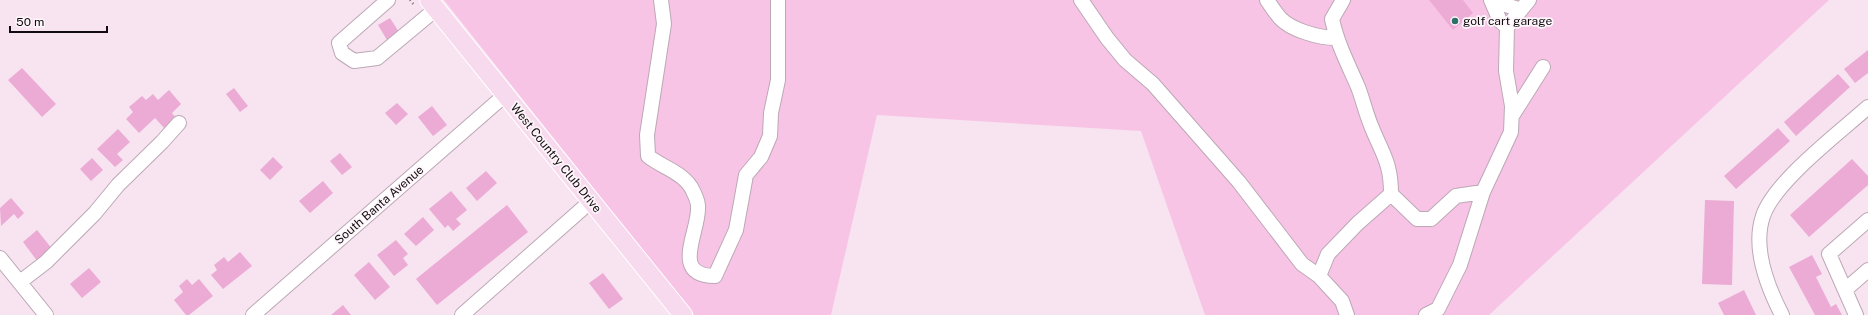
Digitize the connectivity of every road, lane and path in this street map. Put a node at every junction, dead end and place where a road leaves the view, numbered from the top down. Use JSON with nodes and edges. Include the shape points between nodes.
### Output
{"nodes":[{"id":1,"x":388,"y":0,"type":"edge"},
{"id":2,"x":661,"y":0,"type":"edge"},
{"id":3,"x":778,"y":0,"type":"edge"},
{"id":4,"x":1082,"y":0,"type":"edge"},
{"id":5,"x":1267,"y":0,"type":"edge"},
{"id":6,"x":1343,"y":0,"type":"edge"},
{"id":7,"x":1491,"y":0,"type":"edge"},
{"id":8,"x":433,"y":5,"type":"edge"},
{"id":9,"x":1525,"y":5,"type":"edge"},
{"id":10,"x":1507,"y":27,"type":"junction"},
{"id":11,"x":1336,"y":38,"type":"junction"},
{"id":12,"x":1543,"y":67,"type":"dead end"},
{"id":13,"x":505,"y":95,"type":"junction"},
{"id":14,"x":1868,"y":107,"type":"edge"},
{"id":15,"x":1512,"y":116,"type":"junction"},
{"id":16,"x":179,"y":123,"type":"dead end"},
{"id":17,"x":1483,"y":192,"type":"junction"},
{"id":18,"x":1391,"y":194,"type":"junction"},
{"id":19,"x":591,"y":201,"type":"junction"},
{"id":20,"x":1868,"y":220,"type":"edge"},
{"id":21,"x":0,"y":258,"type":"edge"},
{"id":22,"x":1868,"y":270,"type":"edge"},
{"id":23,"x":1319,"y":276,"type":"junction"},
{"id":24,"x":20,"y":282,"type":"junction"},
{"id":25,"x":1845,"y":290,"type":"junction"},
{"id":26,"x":46,"y":315,"type":"edge"},
{"id":27,"x":253,"y":315,"type":"edge"},
{"id":28,"x":462,"y":315,"type":"edge"},
{"id":29,"x":683,"y":315,"type":"edge"},
{"id":30,"x":1347,"y":315,"type":"edge"},
{"id":31,"x":1426,"y":315,"type":"edge"},
{"id":32,"x":1782,"y":315,"type":"edge"},
{"id":33,"x":1856,"y":315,"type":"edge"}],
"edges":[{"from":1,"to":8,"type":"street","via":[[339,43],[342,53],[354,61],[377,58]]},
{"from":2,"to":3,"type":"street","via":[[664,24],[647,135],[648,156],[684,177],[693,190],[698,205],[689,251],[692,266],[703,276],[715,276],[736,230],[746,175],[761,157],[770,136],[771,113],[778,80]]},
{"from":4,"to":23,"type":"street","via":[[1107,38],[1126,60],[1153,84],[1239,182],[1302,264]]},
{"from":5,"to":11,"type":"street","via":[[1281,19],[1310,35]]},
{"from":6,"to":11,"type":"street","via":[[1332,19]]},
{"from":7,"to":9,"type":"street"},
{"from":7,"to":10,"type":"street","via":[[1500,21]]},
{"from":8,"to":13,"type":"main road","name":"West Country Club Drive"},
{"from":9,"to":10,"type":"street"},
{"from":10,"to":15,"type":"street","via":[[1506,70]]},
{"from":11,"to":18,"type":"street","via":[[1386,157],[1391,176]]},
{"from":12,"to":15,"type":"street"},
{"from":13,"to":19,"type":"main road","name":"West Country Club Drive"},
{"from":13,"to":27,"type":"street","name":"South Banta Avenue"},
{"from":14,"to":32,"type":"street","via":[[1782,186],[1763,216],[1759,252],[1767,280]]},
{"from":15,"to":17,"type":"street","via":[[1511,132]]},
{"from":16,"to":24,"type":"street","via":[[118,185],[95,213],[46,262]]},
{"from":17,"to":18,"type":"street","via":[[1456,196],[1431,219],[1417,219]]},
{"from":17,"to":31,"type":"street","via":[[1460,266],[1438,309]]},
{"from":18,"to":23,"type":"street","via":[[1328,254]]},
{"from":19,"to":28,"type":"street"},
{"from":19,"to":29,"type":"main road","name":"West Country Club Drive"},
{"from":20,"to":25,"type":"street","via":[[1829,254]]},
{"from":21,"to":24,"type":"street"},
{"from":22,"to":25,"type":"street"},
{"from":23,"to":30,"type":"street","via":[[1342,301]]},
{"from":24,"to":26,"type":"street"},
{"from":25,"to":33,"type":"street"}]}
